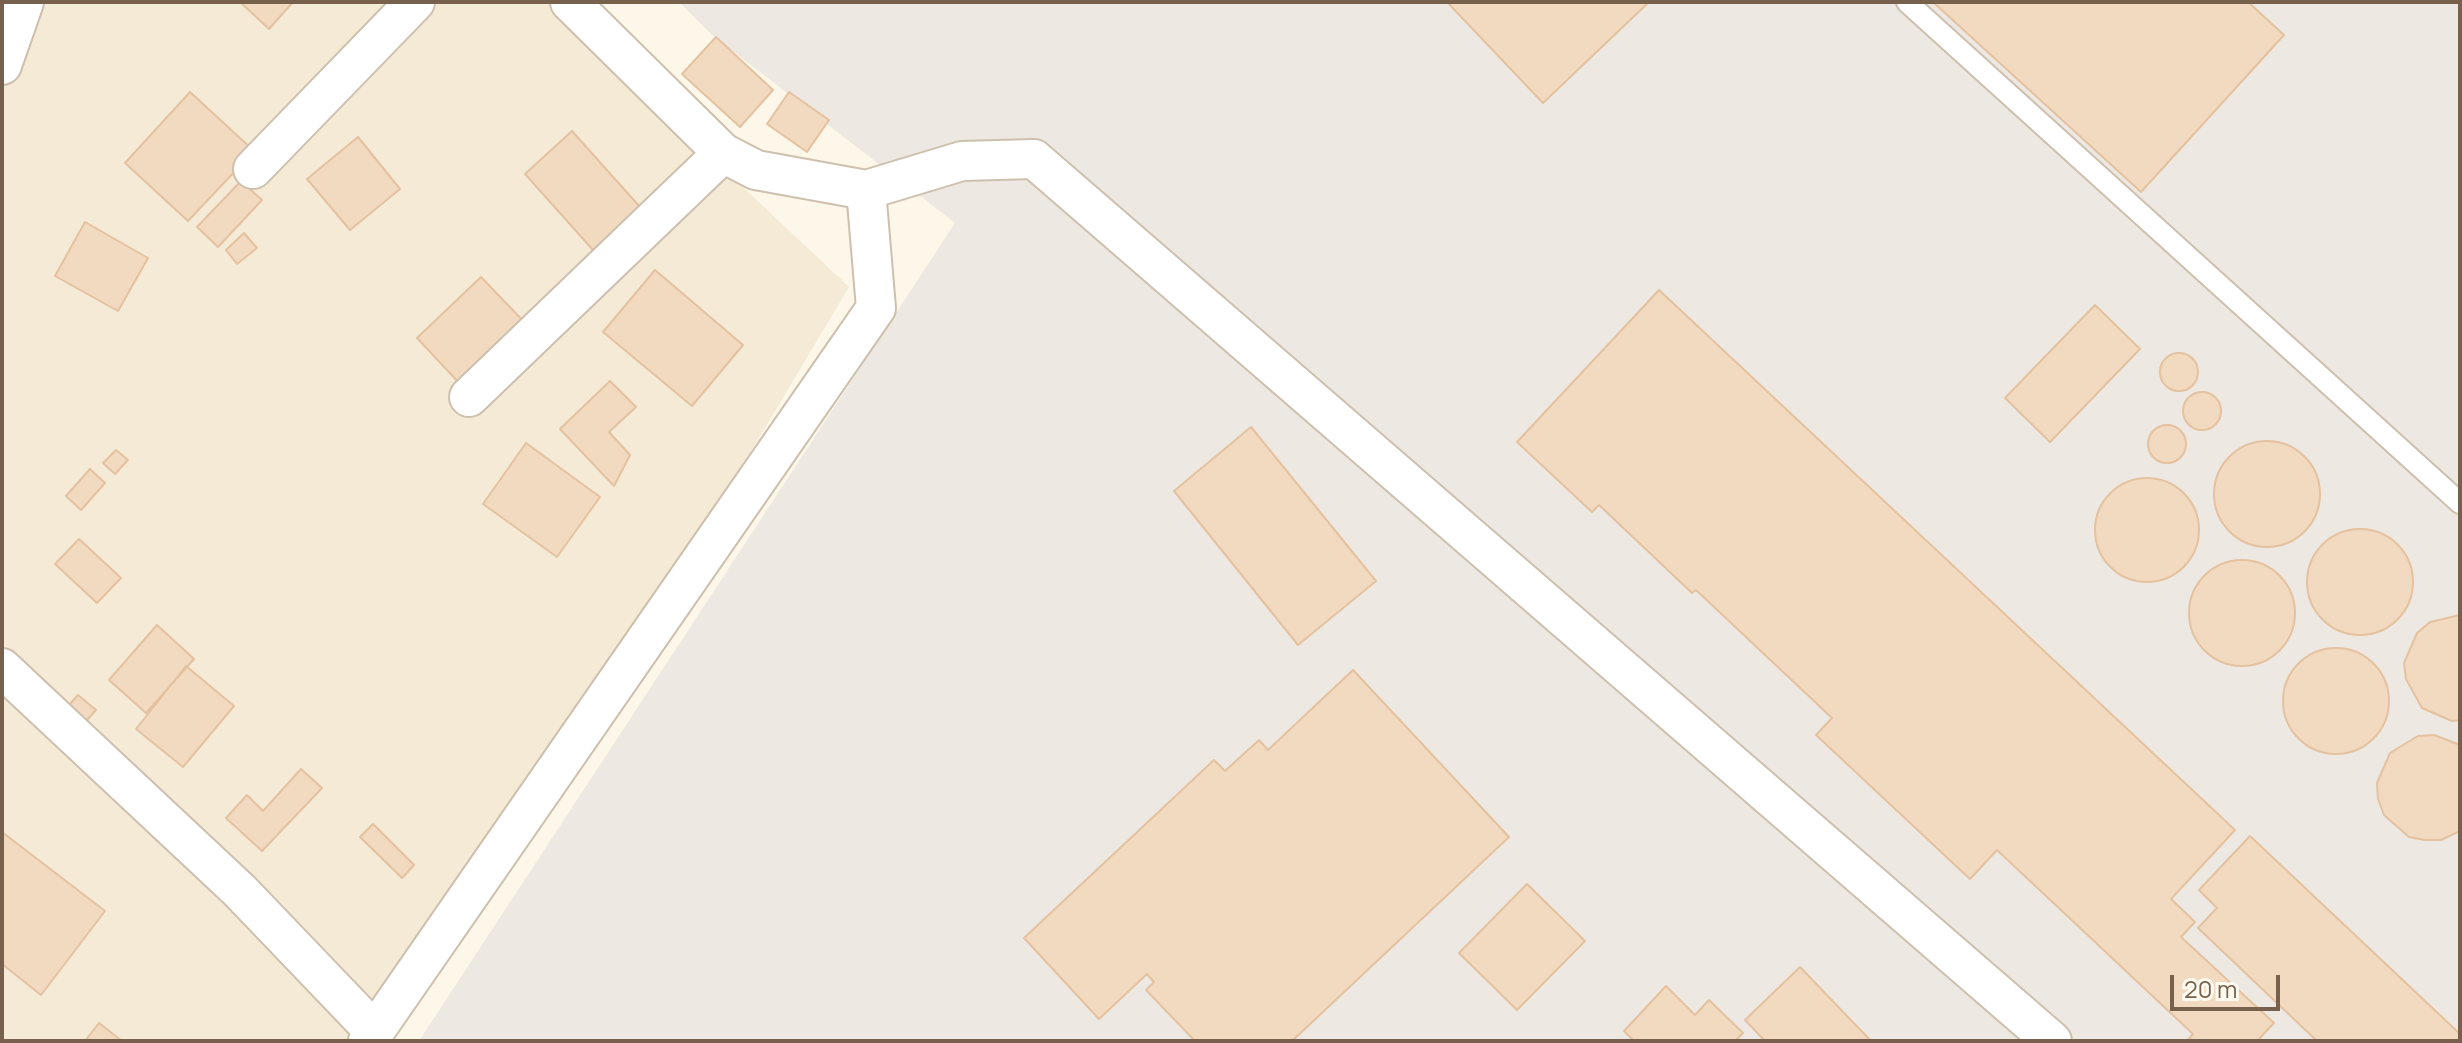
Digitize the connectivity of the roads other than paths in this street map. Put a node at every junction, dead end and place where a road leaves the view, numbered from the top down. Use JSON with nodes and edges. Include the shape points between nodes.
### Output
{"nodes":[{"id":1,"x":24,"y":2,"type":"edge"},
{"id":2,"x":415,"y":2,"type":"edge"},
{"id":3,"x":570,"y":2,"type":"edge"},
{"id":4,"x":1907,"y":2,"type":"edge"},
{"id":5,"x":2,"y":65,"type":"edge"},
{"id":6,"x":723,"y":153,"type":"junction"},
{"id":7,"x":253,"y":169,"type":"dead end"},
{"id":8,"x":866,"y":190,"type":"junction"},
{"id":9,"x":469,"y":397,"type":"dead end"},
{"id":10,"x":2460,"y":503,"type":"edge"},
{"id":11,"x":2,"y":668,"type":"edge"},
{"id":12,"x":372,"y":1036,"type":"edge"},
{"id":13,"x":2052,"y":1041,"type":"edge"}],
"edges":[{"from":1,"to":5,"type":"street"},
{"from":2,"to":7,"type":"street"},
{"from":3,"to":6,"type":"street"},
{"from":4,"to":10,"type":"lane"},
{"from":6,"to":8,"type":"street","via":[[756,170]]},
{"from":6,"to":9,"type":"street"},
{"from":8,"to":12,"type":"street","via":[[876,308]]},
{"from":8,"to":13,"type":"street","via":[[962,161],[1034,159]]},
{"from":11,"to":12,"type":"street","via":[[240,891]]}]}
